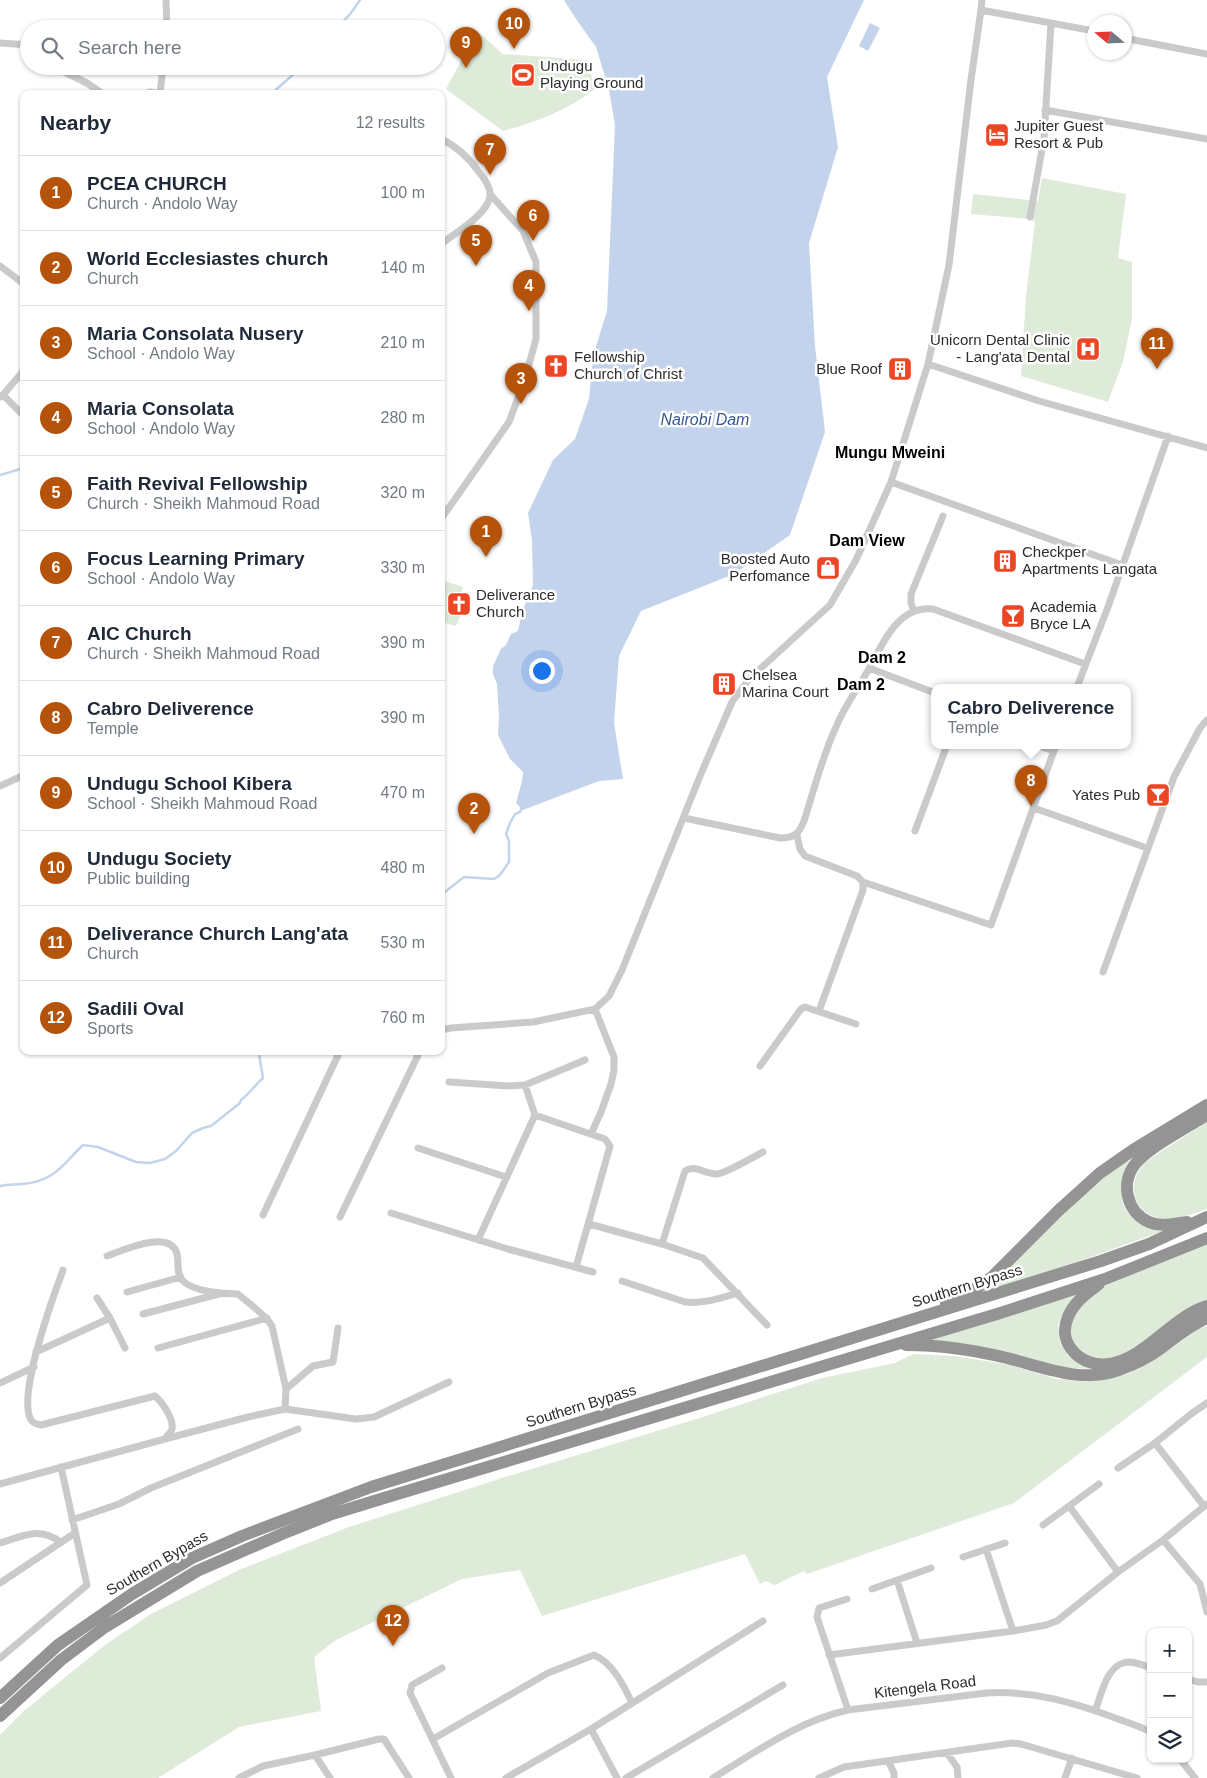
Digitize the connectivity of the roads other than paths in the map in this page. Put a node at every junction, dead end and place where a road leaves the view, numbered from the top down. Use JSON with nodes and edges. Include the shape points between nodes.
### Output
{"nodes":[{"id":1,"x":166,"y":0,"type":"edge"},
{"id":2,"x":982,"y":0,"type":"edge"},
{"id":3,"x":981,"y":10,"type":"junction"},
{"id":4,"x":167,"y":20,"type":"edge"},
{"id":5,"x":1051,"y":23,"type":"junction"},
{"id":6,"x":1087,"y":30,"type":"edge"},
{"id":7,"x":1132,"y":40,"type":"edge"},
{"id":8,"x":0,"y":44,"type":"edge"},
{"id":9,"x":20,"y":45,"type":"edge"},
{"id":10,"x":1207,"y":54,"type":"edge"},
{"id":11,"x":71,"y":75,"type":"edge"},
{"id":12,"x":162,"y":75,"type":"edge"},
{"id":13,"x":98,"y":90,"type":"edge"},
{"id":14,"x":160,"y":90,"type":"edge"},
{"id":15,"x":1045,"y":110,"type":"junction"},
{"id":16,"x":1207,"y":139,"type":"edge"},
{"id":17,"x":445,"y":141,"type":"edge"},
{"id":18,"x":490,"y":194,"type":"junction"},
{"id":19,"x":1030,"y":217,"type":"dead end"},
{"id":20,"x":445,"y":241,"type":"edge"},
{"id":21,"x":0,"y":266,"type":"edge"},
{"id":22,"x":20,"y":281,"type":"edge"},
{"id":23,"x":928,"y":364,"type":"junction"},
{"id":24,"x":20,"y":375,"type":"edge"},
{"id":25,"x":2,"y":396,"type":"edge"},
{"id":26,"x":20,"y":412,"type":"edge"},
{"id":27,"x":1168,"y":436,"type":"junction"},
{"id":28,"x":1207,"y":448,"type":"edge"},
{"id":29,"x":891,"y":482,"type":"junction"},
{"id":30,"x":445,"y":513,"type":"edge"},
{"id":31,"x":943,"y":516,"type":"dead end"},
{"id":32,"x":1122,"y":565,"type":"junction"},
{"id":33,"x":914,"y":611,"type":"junction"},
{"id":34,"x":1085,"y":664,"type":"junction"},
{"id":35,"x":869,"y":668,"type":"junction"},
{"id":36,"x":1078,"y":684,"type":"edge"},
{"id":37,"x":931,"y":691,"type":"edge"},
{"id":38,"x":1207,"y":720,"type":"edge"},
{"id":39,"x":946,"y":749,"type":"edge"},
{"id":40,"x":1055,"y":749,"type":"edge"},
{"id":41,"x":20,"y":777,"type":"edge"},
{"id":42,"x":0,"y":786,"type":"edge"},
{"id":43,"x":1034,"y":808,"type":"junction"},
{"id":44,"x":684,"y":818,"type":"junction"},
{"id":45,"x":915,"y":831,"type":"dead end"},
{"id":46,"x":797,"y":835,"type":"junction"},
{"id":47,"x":1147,"y":848,"type":"junction"},
{"id":48,"x":864,"y":882,"type":"junction"},
{"id":49,"x":1103,"y":972,"type":"dead end"},
{"id":50,"x":595,"y":1009,"type":"junction"},
{"id":51,"x":819,"y":1011,"type":"junction"},
{"id":52,"x":856,"y":1024,"type":"dead end"},
{"id":53,"x":445,"y":1029,"type":"edge"},
{"id":54,"x":338,"y":1055,"type":"edge"},
{"id":55,"x":418,"y":1055,"type":"edge"},
{"id":56,"x":585,"y":1060,"type":"dead end"},
{"id":57,"x":760,"y":1066,"type":"dead end"},
{"id":58,"x":449,"y":1082,"type":"dead end"},
{"id":59,"x":525,"y":1085,"type":"junction"},
{"id":60,"x":1207,"y":1105,"type":"edge"},
{"id":61,"x":535,"y":1115,"type":"junction"},
{"id":62,"x":1207,"y":1115,"type":"edge"},
{"id":63,"x":592,"y":1134,"type":"junction"},
{"id":64,"x":418,"y":1148,"type":"dead end"},
{"id":65,"x":763,"y":1152,"type":"dead end"},
{"id":66,"x":506,"y":1177,"type":"junction"},
{"id":67,"x":391,"y":1213,"type":"dead end"},
{"id":68,"x":263,"y":1215,"type":"dead end"},
{"id":69,"x":340,"y":1217,"type":"dead end"},
{"id":70,"x":1204,"y":1218,"type":"edge"},
{"id":71,"x":589,"y":1224,"type":"junction"},
{"id":72,"x":1207,"y":1238,"type":"edge"},
{"id":73,"x":478,"y":1240,"type":"junction"},
{"id":74,"x":662,"y":1244,"type":"junction"},
{"id":75,"x":107,"y":1256,"type":"dead end"},
{"id":76,"x":576,"y":1267,"type":"junction"},
{"id":77,"x":63,"y":1270,"type":"dead end"},
{"id":78,"x":593,"y":1272,"type":"dead end"},
{"id":79,"x":181,"y":1277,"type":"junction"},
{"id":80,"x":1105,"y":1279,"type":"junction"},
{"id":81,"x":622,"y":1281,"type":"dead end"},
{"id":82,"x":127,"y":1292,"type":"dead end"},
{"id":83,"x":738,"y":1293,"type":"junction"},
{"id":84,"x":219,"y":1294,"type":"junction"},
{"id":85,"x":97,"y":1298,"type":"dead end"},
{"id":86,"x":1207,"y":1306,"type":"edge"},
{"id":87,"x":143,"y":1314,"type":"dead end"},
{"id":88,"x":110,"y":1318,"type":"junction"},
{"id":89,"x":267,"y":1318,"type":"junction"},
{"id":90,"x":1207,"y":1318,"type":"edge"},
{"id":91,"x":767,"y":1324,"type":"dead end"},
{"id":92,"x":338,"y":1328,"type":"dead end"},
{"id":93,"x":882,"y":1330,"type":"junction"},
{"id":94,"x":893,"y":1345,"type":"junction"},
{"id":95,"x":125,"y":1348,"type":"dead end"},
{"id":96,"x":158,"y":1348,"type":"dead end"},
{"id":97,"x":36,"y":1352,"type":"junction"},
{"id":98,"x":34,"y":1367,"type":"junction"},
{"id":99,"x":449,"y":1382,"type":"dead end"},
{"id":100,"x":0,"y":1383,"type":"edge"},
{"id":101,"x":286,"y":1389,"type":"junction"},
{"id":102,"x":1207,"y":1403,"type":"edge"},
{"id":103,"x":284,"y":1409,"type":"junction"},
{"id":104,"x":298,"y":1428,"type":"dead end"},
{"id":105,"x":165,"y":1439,"type":"junction"},
{"id":106,"x":1155,"y":1443,"type":"junction"},
{"id":107,"x":61,"y":1467,"type":"junction"},
{"id":108,"x":1118,"y":1468,"type":"dead end"},
{"id":109,"x":0,"y":1477,"type":"edge"},
{"id":110,"x":8,"y":1482,"type":"junction"},
{"id":111,"x":0,"y":1484,"type":"edge"},
{"id":112,"x":1099,"y":1484,"type":"dead end"},
{"id":113,"x":1205,"y":1505,"type":"edge"},
{"id":114,"x":1069,"y":1506,"type":"junction"},
{"id":115,"x":72,"y":1520,"type":"junction"},
{"id":116,"x":1043,"y":1526,"type":"dead end"},
{"id":117,"x":75,"y":1533,"type":"junction"},
{"id":118,"x":1163,"y":1540,"type":"junction"},
{"id":119,"x":61,"y":1542,"type":"junction"},
{"id":120,"x":0,"y":1543,"type":"edge"},
{"id":121,"x":1005,"y":1543,"type":"dead end"},
{"id":122,"x":986,"y":1549,"type":"junction"},
{"id":123,"x":963,"y":1557,"type":"dead end"},
{"id":124,"x":931,"y":1568,"type":"dead end"},
{"id":125,"x":1118,"y":1572,"type":"junction"},
{"id":126,"x":898,"y":1580,"type":"junction"},
{"id":127,"x":0,"y":1583,"type":"edge"},
{"id":128,"x":1204,"y":1583,"type":"edge"},
{"id":129,"x":872,"y":1589,"type":"dead end"},
{"id":130,"x":847,"y":1599,"type":"dead end"},
{"id":131,"x":1207,"y":1612,"type":"edge"},
{"id":132,"x":764,"y":1621,"type":"dead end"},
{"id":133,"x":1013,"y":1630,"type":"junction"},
{"id":134,"x":917,"y":1643,"type":"junction"},
{"id":135,"x":829,"y":1655,"type":"junction"},
{"id":136,"x":0,"y":1658,"type":"edge"},
{"id":137,"x":1147,"y":1667,"type":"edge"},
{"id":138,"x":442,"y":1668,"type":"dead end"},
{"id":139,"x":1192,"y":1680,"type":"edge"},
{"id":140,"x":1207,"y":1682,"type":"edge"},
{"id":141,"x":783,"y":1685,"type":"dead end"},
{"id":142,"x":0,"y":1698,"type":"edge"},
{"id":143,"x":632,"y":1704,"type":"junction"},
{"id":144,"x":848,"y":1710,"type":"junction"},
{"id":145,"x":1095,"y":1710,"type":"junction"},
{"id":146,"x":0,"y":1716,"type":"edge"},
{"id":147,"x":591,"y":1729,"type":"junction"},
{"id":148,"x":1147,"y":1730,"type":"edge"},
{"id":149,"x":433,"y":1740,"type":"junction"},
{"id":150,"x":947,"y":1753,"type":"junction"},
{"id":151,"x":315,"y":1756,"type":"junction"},
{"id":152,"x":1072,"y":1758,"type":"junction"},
{"id":153,"x":888,"y":1761,"type":"junction"},
{"id":154,"x":1183,"y":1763,"type":"edge"},
{"id":155,"x":239,"y":1778,"type":"edge"},
{"id":156,"x":330,"y":1778,"type":"edge"},
{"id":157,"x":409,"y":1778,"type":"edge"},
{"id":158,"x":451,"y":1778,"type":"edge"},
{"id":159,"x":506,"y":1778,"type":"edge"},
{"id":160,"x":617,"y":1778,"type":"edge"},
{"id":161,"x":626,"y":1778,"type":"edge"},
{"id":162,"x":713,"y":1778,"type":"edge"},
{"id":163,"x":819,"y":1778,"type":"edge"},
{"id":164,"x":894,"y":1778,"type":"edge"},
{"id":165,"x":958,"y":1778,"type":"edge"},
{"id":166,"x":1065,"y":1778,"type":"edge"},
{"id":167,"x":1137,"y":1778,"type":"edge"},
{"id":168,"x":1195,"y":1778,"type":"edge"}],
"edges":[{"from":1,"to":4,"type":"street"},
{"from":2,"to":3,"type":"street"},
{"from":3,"to":5,"type":"street"},
{"from":3,"to":23,"type":"street","via":[[949,265]]},
{"from":5,"to":6,"type":"street"},
{"from":5,"to":15,"type":"street"},
{"from":7,"to":10,"type":"street"},
{"from":8,"to":9,"type":"street"},
{"from":11,"to":13,"type":"street"},
{"from":12,"to":14,"type":"street"},
{"from":15,"to":16,"type":"street"},
{"from":15,"to":19,"type":"street","via":[[1044,138]]},
{"from":17,"to":18,"type":"street","via":[[474,164]]},
{"from":18,"to":20,"type":"street","via":[[482,211]]},
{"from":18,"to":30,"type":"street","via":[[523,232],[536,262],[536,339],[509,422]]},
{"from":21,"to":22,"type":"street"},
{"from":23,"to":27,"type":"street","via":[[1039,401]]},
{"from":23,"to":29,"type":"street"},
{"from":24,"to":25,"type":"street"},
{"from":25,"to":26,"type":"street"},
{"from":27,"to":28,"type":"street"},
{"from":27,"to":32,"type":"street"},
{"from":29,"to":32,"type":"street"},
{"from":29,"to":44,"type":"street","via":[[856,560],[830,604],[749,679],[732,702]]},
{"from":31,"to":33,"type":"street","via":[[911,594]]},
{"from":32,"to":34,"type":"street"},
{"from":33,"to":34,"type":"street","via":[[933,609]]},
{"from":33,"to":35,"type":"street","via":[[888,634]]},
{"from":34,"to":36,"type":"street"},
{"from":35,"to":37,"type":"street"},
{"from":35,"to":46,"type":"street","via":[[836,725]]},
{"from":38,"to":47,"type":"street","via":[[1174,777]]},
{"from":39,"to":45,"type":"street"},
{"from":40,"to":43,"type":"street"},
{"from":41,"to":42,"type":"street"},
{"from":43,"to":47,"type":"street"},
{"from":43,"to":48,"type":"street","via":[[991,925]]},
{"from":44,"to":46,"type":"street","via":[[780,838]]},
{"from":44,"to":50,"type":"street","via":[[622,970],[609,996]]},
{"from":46,"to":48,"type":"street","via":[[805,856],[857,876]]},
{"from":47,"to":49,"type":"street"},
{"from":48,"to":51,"type":"street"},
{"from":50,"to":53,"type":"street","via":[[533,1022]]},
{"from":50,"to":63,"type":"street","via":[[614,1057],[614,1070]]},
{"from":51,"to":52,"type":"street"},
{"from":51,"to":57,"type":"street","via":[[808,1007],[801,1009]]},
{"from":54,"to":68,"type":"street"},
{"from":55,"to":69,"type":"street"},
{"from":56,"to":59,"type":"street"},
{"from":58,"to":59,"type":"street"},
{"from":59,"to":61,"type":"street"},
{"from":60,"to":93,"type":"highway","via":[[1100,1173],[978,1287]]},
{"from":61,"to":63,"type":"street"},
{"from":61,"to":66,"type":"street"},
{"from":62,"to":70,"type":"highway","via":[[1144,1156],[1134,1165],[1127,1187],[1134,1210],[1150,1222],[1166,1224]]},
{"from":63,"to":71,"type":"street","via":[[606,1139],[610,1150]]},
{"from":64,"to":66,"type":"street"},
{"from":65,"to":74,"type":"street","via":[[719,1174],[692,1168],[685,1170]]},
{"from":66,"to":73,"type":"street"},
{"from":67,"to":73,"type":"street"},
{"from":70,"to":93,"type":"highway","name":"Southern Bypass","via":[[1149,1244],[1102,1261]]},
{"from":71,"to":74,"type":"street"},
{"from":71,"to":76,"type":"street"},
{"from":72,"to":80,"type":"highway","name":"Southern Bypass"},
{"from":73,"to":76,"type":"street"},
{"from":74,"to":83,"type":"street","via":[[703,1258]]},
{"from":75,"to":79,"type":"street","via":[[161,1241],[177,1252]]},
{"from":76,"to":78,"type":"street"},
{"from":77,"to":97,"type":"street"},
{"from":79,"to":82,"type":"street"},
{"from":79,"to":84,"type":"street","via":[[193,1287]]},
{"from":80,"to":86,"type":"highway","via":[[1072,1308],[1065,1327],[1069,1346],[1088,1363],[1111,1364],[1126,1358],[1191,1313]]},
{"from":80,"to":94,"type":"highway","name":"Southern Bypass"},
{"from":81,"to":83,"type":"street","via":[[690,1302],[702,1303]]},
{"from":83,"to":91,"type":"street"},
{"from":84,"to":87,"type":"street"},
{"from":84,"to":89,"type":"street","via":[[238,1294]]},
{"from":85,"to":88,"type":"street"},
{"from":88,"to":95,"type":"street"},
{"from":88,"to":97,"type":"street"},
{"from":89,"to":96,"type":"street"},
{"from":89,"to":101,"type":"street","via":[[272,1326]]},
{"from":90,"to":94,"type":"highway","via":[[1137,1362],[1117,1371],[1095,1375],[1056,1372],[961,1348]]},
{"from":92,"to":101,"type":"street","via":[[333,1362],[313,1366]]},
{"from":93,"to":142,"type":"highway","name":"Southern Bypass","via":[[371,1487],[242,1536],[192,1558],[132,1594],[58,1645]]},
{"from":94,"to":146,"type":"highway","name":"Southern Bypass","via":[[403,1492],[282,1534],[198,1571],[105,1628],[61,1660]]},
{"from":97,"to":98,"type":"street"},
{"from":98,"to":100,"type":"street"},
{"from":98,"to":105,"type":"street","via":[[28,1412],[34,1424],[41,1425],[155,1396],[163,1402],[172,1422],[172,1429]]},
{"from":99,"to":103,"type":"street","via":[[374,1417],[356,1419]]},
{"from":101,"to":103,"type":"street"},
{"from":102,"to":106,"type":"street"},
{"from":103,"to":105,"type":"street"},
{"from":104,"to":115,"type":"street","via":[[118,1504]]},
{"from":105,"to":107,"type":"street"},
{"from":106,"to":108,"type":"street"},
{"from":106,"to":113,"type":"street"},
{"from":107,"to":110,"type":"street"},
{"from":107,"to":115,"type":"street"},
{"from":109,"to":110,"type":"street"},
{"from":110,"to":111,"type":"street"},
{"from":112,"to":114,"type":"street"},
{"from":113,"to":118,"type":"street"},
{"from":114,"to":116,"type":"street"},
{"from":114,"to":125,"type":"street"},
{"from":115,"to":117,"type":"street"},
{"from":117,"to":119,"type":"street"},
{"from":117,"to":136,"type":"street","via":[[87,1585]]},
{"from":118,"to":125,"type":"street"},
{"from":118,"to":128,"type":"street"},
{"from":119,"to":120,"type":"street","via":[[52,1536],[32,1533]]},
{"from":119,"to":127,"type":"street"},
{"from":121,"to":122,"type":"street"},
{"from":122,"to":123,"type":"street"},
{"from":122,"to":133,"type":"street"},
{"from":124,"to":126,"type":"street"},
{"from":125,"to":133,"type":"street","via":[[1057,1621]]},
{"from":126,"to":129,"type":"street"},
{"from":126,"to":134,"type":"street"},
{"from":128,"to":131,"type":"street"},
{"from":130,"to":135,"type":"street","via":[[821,1607],[817,1613]]},
{"from":132,"to":143,"type":"street"},
{"from":133,"to":134,"type":"street"},
{"from":134,"to":135,"type":"street"},
{"from":135,"to":144,"type":"street"},
{"from":137,"to":145,"type":"street","via":[[1133,1662],[1117,1666],[1109,1674]]},
{"from":138,"to":149,"type":"street","via":[[410,1689]]},
{"from":139,"to":140,"type":"street"},
{"from":141,"to":161,"type":"street"},
{"from":143,"to":147,"type":"street"},
{"from":143,"to":149,"type":"street","via":[[604,1659],[594,1655],[548,1673]]},
{"from":144,"to":145,"type":"street","name":"Kitengela Road","via":[[1003,1692],[1048,1698]]},
{"from":144,"to":162,"type":"street","name":"Kitengela Road","via":[[832,1713],[792,1730]]},
{"from":145,"to":148,"type":"street","name":"Kitengela Road"},
{"from":147,"to":159,"type":"street"},
{"from":147,"to":160,"type":"street"},
{"from":149,"to":158,"type":"street"},
{"from":150,"to":152,"type":"street","via":[[1012,1743]]},
{"from":150,"to":153,"type":"street"},
{"from":150,"to":165,"type":"street","via":[[957,1767]]},
{"from":151,"to":155,"type":"street","via":[[263,1766]]},
{"from":151,"to":156,"type":"street"},
{"from":151,"to":157,"type":"street","via":[[384,1739]]},
{"from":152,"to":166,"type":"street"},
{"from":152,"to":167,"type":"street"},
{"from":153,"to":163,"type":"street","via":[[844,1767]]},
{"from":153,"to":164,"type":"street"},
{"from":154,"to":168,"type":"street"}]}
